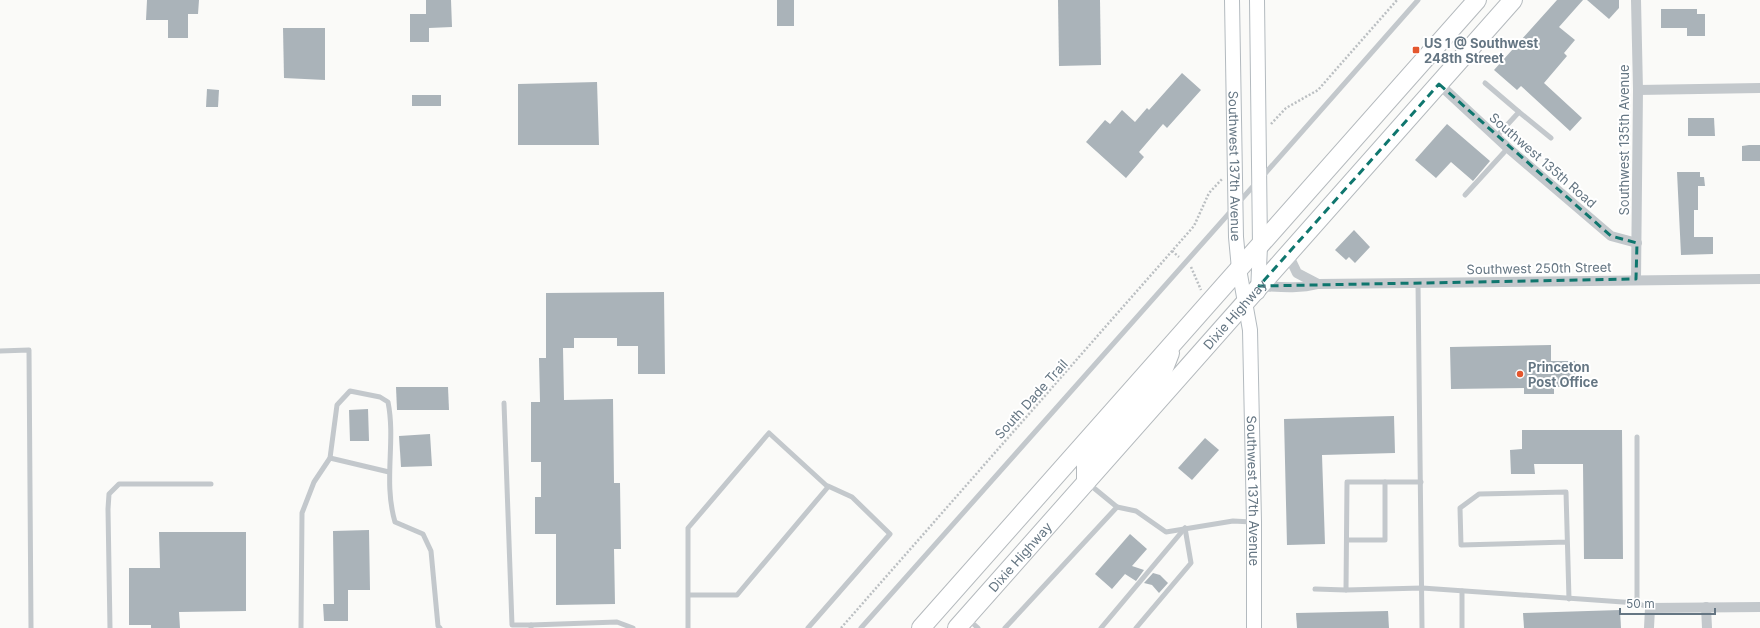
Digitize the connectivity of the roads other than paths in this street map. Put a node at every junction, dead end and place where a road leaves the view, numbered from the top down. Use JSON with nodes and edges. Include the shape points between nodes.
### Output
{"nodes":[{"id":1,"x":1232,"y":0,"type":"edge"},
{"id":2,"x":1257,"y":0,"type":"edge"},
{"id":3,"x":1418,"y":0,"type":"edge"},
{"id":4,"x":1477,"y":0,"type":"edge"},
{"id":5,"x":1513,"y":0,"type":"edge"},
{"id":6,"x":1636,"y":0,"type":"edge"},
{"id":7,"x":1485,"y":83,"type":"dead end"},
{"id":8,"x":1439,"y":84,"type":"junction"},
{"id":9,"x":1760,"y":88,"type":"edge"},
{"id":10,"x":1638,"y":90,"type":"junction"},
{"id":11,"x":1518,"y":112,"type":"junction"},
{"id":12,"x":1496,"y":137,"type":"junction"},
{"id":13,"x":1550,"y":138,"type":"dead end"},
{"id":14,"x":1508,"y":148,"type":"junction"},
{"id":15,"x":1259,"y":180,"type":"junction"},
{"id":16,"x":1465,"y":195,"type":"dead end"},
{"id":17,"x":1235,"y":206,"type":"junction"},
{"id":18,"x":1637,"y":244,"type":"junction"},
{"id":19,"x":1260,"y":246,"type":"junction"},
{"id":20,"x":1288,"y":254,"type":"junction"},
{"id":21,"x":1239,"y":269,"type":"junction"},
{"id":22,"x":1636,"y":279,"type":"junction"},
{"id":23,"x":1760,"y":279,"type":"edge"},
{"id":24,"x":1418,"y":283,"type":"junction"},
{"id":25,"x":1318,"y":284,"type":"junction"},
{"id":26,"x":1259,"y":286,"type":"junction"},
{"id":27,"x":1244,"y":304,"type":"junction"},
{"id":28,"x":1250,"y":330,"type":"junction"},
{"id":29,"x":1176,"y":339,"type":"junction"},
{"id":30,"x":0,"y":351,"type":"edge"},
{"id":31,"x":504,"y":403,"type":"dead end"},
{"id":32,"x":1637,"y":437,"type":"dead end"},
{"id":33,"x":330,"y":458,"type":"junction"},
{"id":34,"x":389,"y":472,"type":"junction"},
{"id":35,"x":1086,"y":482,"type":"junction"},
{"id":36,"x":1385,"y":482,"type":"junction"},
{"id":37,"x":1421,"y":482,"type":"junction"},
{"id":38,"x":211,"y":484,"type":"dead end"},
{"id":39,"x":828,"y":486,"type":"junction"},
{"id":40,"x":1117,"y":507,"type":"junction"},
{"id":41,"x":1254,"y":522,"type":"junction"},
{"id":42,"x":1185,"y":528,"type":"junction"},
{"id":43,"x":1347,"y":540,"type":"junction"},
{"id":44,"x":1567,"y":542,"type":"junction"},
{"id":45,"x":1422,"y":588,"type":"junction"},
{"id":46,"x":1315,"y":589,"type":"dead end"},
{"id":47,"x":1346,"y":590,"type":"junction"},
{"id":48,"x":1462,"y":591,"type":"junction"},
{"id":49,"x":688,"y":595,"type":"junction"},
{"id":50,"x":1569,"y":599,"type":"junction"},
{"id":51,"x":1637,"y":603,"type":"junction"},
{"id":52,"x":1706,"y":607,"type":"junction"},
{"id":53,"x":1760,"y":607,"type":"edge"},
{"id":54,"x":1650,"y":608,"type":"junction"},
{"id":55,"x":967,"y":625,"type":"edge"},
{"id":56,"x":531,"y":626,"type":"edge"},
{"id":57,"x":30,"y":628,"type":"edge"},
{"id":58,"x":110,"y":628,"type":"edge"},
{"id":59,"x":302,"y":628,"type":"edge"},
{"id":60,"x":440,"y":628,"type":"edge"},
{"id":61,"x":633,"y":628,"type":"edge"},
{"id":62,"x":688,"y":628,"type":"edge"},
{"id":63,"x":808,"y":628,"type":"edge"},
{"id":64,"x":861,"y":628,"type":"edge"},
{"id":65,"x":921,"y":628,"type":"edge"},
{"id":66,"x":1004,"y":628,"type":"edge"},
{"id":67,"x":1101,"y":628,"type":"edge"},
{"id":68,"x":1136,"y":628,"type":"edge"},
{"id":69,"x":1254,"y":628,"type":"edge"},
{"id":70,"x":1422,"y":628,"type":"edge"},
{"id":71,"x":1462,"y":628,"type":"edge"},
{"id":72,"x":1649,"y":628,"type":"edge"},
{"id":73,"x":1707,"y":628,"type":"edge"}],
"edges":[{"from":1,"to":17,"type":"main road","name":"Southwest 137th Avenue"},
{"from":2,"to":15,"type":"main road","name":"Southwest 137th Avenue"},
{"from":3,"to":15,"type":"lane"},
{"from":4,"to":19,"type":"highway","name":"Dixie Highway"},
{"from":5,"to":8,"type":"highway","name":"Dixie Highway"},
{"from":6,"to":10,"type":"street","name":"Southwest 135th Avenue"},
{"from":7,"to":11,"type":"lane"},
{"from":8,"to":12,"type":"street","name":"Southwest 135th Road"},
{"from":8,"to":20,"type":"highway","name":"Dixie Highway"},
{"from":9,"to":10,"type":"street"},
{"from":10,"to":18,"type":"street","name":"Southwest 135th Avenue"},
{"from":11,"to":12,"type":"lane"},
{"from":11,"to":13,"type":"lane"},
{"from":12,"to":14,"type":"street","name":"Southwest 135th Road"},
{"from":14,"to":16,"type":"lane"},
{"from":14,"to":18,"type":"street","name":"Southwest 135th Road","via":[[1612,236]]},
{"from":15,"to":17,"type":"lane"},
{"from":15,"to":19,"type":"main road","name":"Southwest 137th Avenue"},
{"from":17,"to":21,"type":"main road","name":"Southwest 137th Avenue"},
{"from":17,"to":64,"type":"lane"},
{"from":18,"to":22,"type":"street","name":"Southwest 135th Avenue"},
{"from":19,"to":21,"type":"highway","name":"Dixie Highway"},
{"from":19,"to":26,"type":"main road","name":"Southwest 137th Avenue"},
{"from":20,"to":25,"type":"street","name":"Southwest 250th Street","via":[[1297,273]]},
{"from":20,"to":26,"type":"highway","name":"Dixie Highway"},
{"from":21,"to":27,"type":"main road","name":"Southwest 137th Avenue"},
{"from":21,"to":29,"type":"highway","name":"Dixie Highway"},
{"from":22,"to":23,"type":"street","name":"Southwest 250th Street"},
{"from":22,"to":24,"type":"street","name":"Southwest 250th Street"},
{"from":24,"to":25,"type":"street","name":"Southwest 250th Street"},
{"from":24,"to":37,"type":"lane"},
{"from":25,"to":26,"type":"street","name":"Southwest 250th Street","via":[[1307,287]]},
{"from":26,"to":27,"type":"highway","name":"Dixie Highway"},
{"from":26,"to":28,"type":"main road","name":"Southwest 137th Avenue"},
{"from":27,"to":28,"type":"main road","name":"Southwest 137th Avenue"},
{"from":27,"to":35,"type":"highway","name":"Dixie Highway"},
{"from":28,"to":41,"type":"main road","name":"Southwest 137th Avenue"},
{"from":29,"to":35,"type":"highway","via":[[1159,381],[1092,454],[1086,464]]},
{"from":29,"to":65,"type":"highway","name":"Dixie Highway"},
{"from":30,"to":57,"type":"lane","via":[[29,350]]},
{"from":31,"to":56,"type":"lane","via":[[512,625]]},
{"from":32,"to":51,"type":"lane"},
{"from":33,"to":34,"type":"lane"},
{"from":33,"to":34,"type":"lane","via":[[337,405],[350,391],[366,393],[388,402],[391,417]]},
{"from":33,"to":59,"type":"lane","via":[[314,482],[302,513]]},
{"from":34,"to":60,"type":"lane","via":[[390,504],[395,522],[423,534],[431,552]]},
{"from":35,"to":40,"type":"lane"},
{"from":35,"to":55,"type":"highway","name":"Dixie Highway"},
{"from":36,"to":37,"type":"lane"},
{"from":36,"to":43,"type":"lane","via":[[1347,482]]},
{"from":36,"to":43,"type":"lane","via":[[1385,540]]},
{"from":37,"to":45,"type":"lane"},
{"from":38,"to":58,"type":"lane","via":[[119,484],[110,494]]},
{"from":39,"to":49,"type":"lane","via":[[737,595]]},
{"from":39,"to":49,"type":"lane","via":[[769,433],[688,528]]},
{"from":39,"to":63,"type":"lane","via":[[852,496],[890,534]]},
{"from":40,"to":42,"type":"lane","via":[[1136,511],[1166,532]]},
{"from":40,"to":66,"type":"lane"},
{"from":41,"to":42,"type":"lane","via":[[1233,521]]},
{"from":41,"to":69,"type":"main road","name":"Southwest 137th Avenue"},
{"from":42,"to":67,"type":"lane"},
{"from":42,"to":68,"type":"lane","via":[[1191,563]]},
{"from":43,"to":47,"type":"lane"},
{"from":44,"to":44,"type":"lane","via":[[1566,492],[1479,494],[1460,508],[1461,545]]},
{"from":44,"to":50,"type":"lane"},
{"from":45,"to":47,"type":"lane"},
{"from":45,"to":48,"type":"lane"},
{"from":45,"to":70,"type":"lane"},
{"from":46,"to":47,"type":"lane"},
{"from":48,"to":50,"type":"lane"},
{"from":48,"to":71,"type":"lane"},
{"from":49,"to":62,"type":"lane"},
{"from":50,"to":51,"type":"lane"},
{"from":51,"to":54,"type":"lane"},
{"from":52,"to":53,"type":"street"},
{"from":52,"to":54,"type":"street"},
{"from":52,"to":73,"type":"street"},
{"from":54,"to":72,"type":"street"},
{"from":56,"to":61,"type":"lane","via":[[617,622]]}]}
